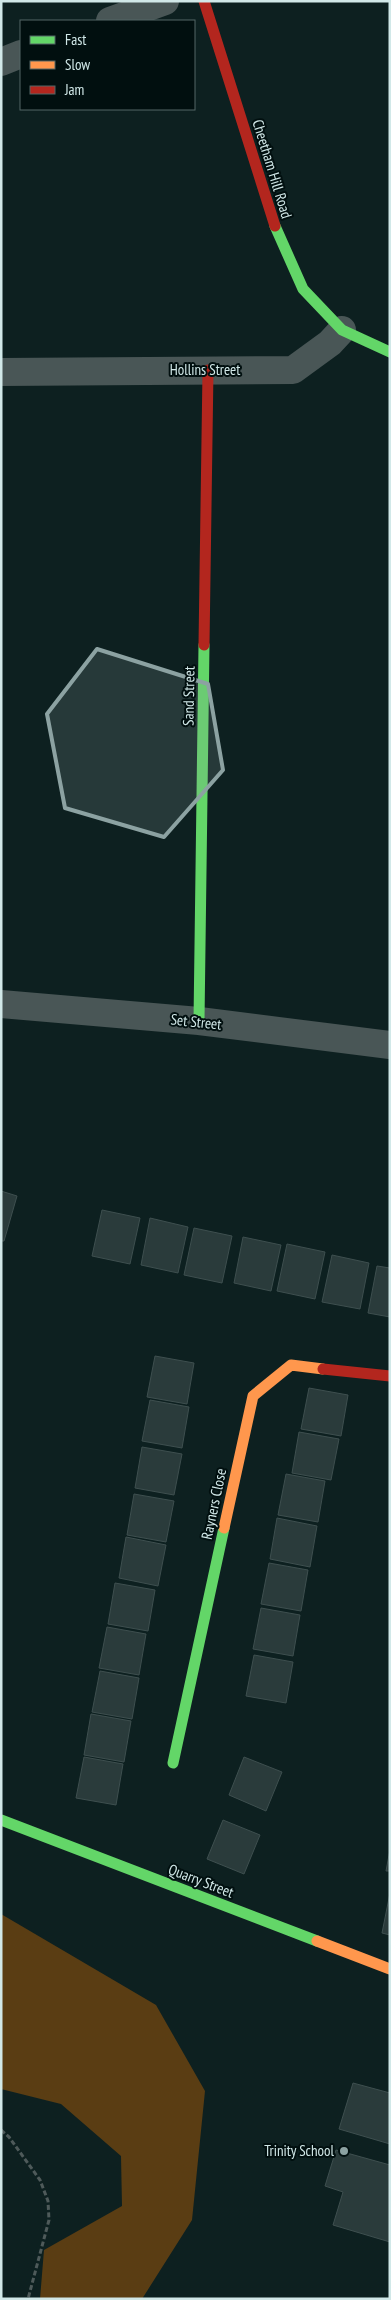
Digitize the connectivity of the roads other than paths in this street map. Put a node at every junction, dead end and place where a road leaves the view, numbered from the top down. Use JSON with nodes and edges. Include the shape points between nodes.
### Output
{"nodes":[{"id":1,"x":164,"y":1,"type":"edge"},
{"id":2,"x":204,"y":1,"type":"edge"},
{"id":3,"x":113,"y":20,"type":"edge"},
{"id":4,"x":20,"y":54,"type":"edge"},
{"id":5,"x":1,"y":62,"type":"edge"},
{"id":6,"x":342,"y":330,"type":"junction"},
{"id":7,"x":390,"y":352,"type":"edge"},
{"id":8,"x":208,"y":370,"type":"junction"},
{"id":9,"x":1,"y":372,"type":"edge"},
{"id":10,"x":1,"y":1004,"type":"edge"},
{"id":11,"x":199,"y":1022,"type":"junction"},
{"id":12,"x":390,"y":1045,"type":"edge"},
{"id":13,"x":390,"y":1376,"type":"edge"},
{"id":14,"x":173,"y":1763,"type":"dead end"},
{"id":15,"x":1,"y":1820,"type":"edge"},
{"id":16,"x":390,"y":1969,"type":"edge"}],
"edges":[{"from":1,"to":3,"type":"street"},
{"from":2,"to":6,"type":"street","name":"Cheetham Hill Road","via":[[276,230],[303,289]]},
{"from":4,"to":5,"type":"street"},
{"from":6,"to":7,"type":"street"},
{"from":6,"to":8,"type":"street","name":"Hollins Street","via":[[294,370]]},
{"from":8,"to":9,"type":"street","name":"Hollins Street"},
{"from":8,"to":11,"type":"street","name":"Sand Street"},
{"from":10,"to":11,"type":"street","name":"Set Street"},
{"from":11,"to":12,"type":"street","name":"Set Street"},
{"from":13,"to":14,"type":"street","name":"Rayners Close","via":[[291,1365],[253,1396]]},
{"from":15,"to":16,"type":"street","name":"Quarry Street"}]}
